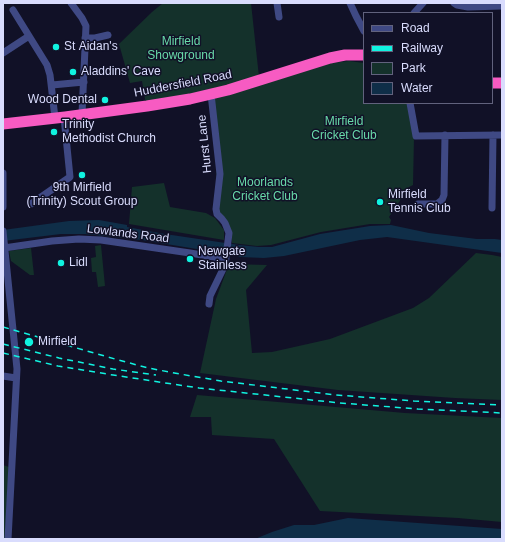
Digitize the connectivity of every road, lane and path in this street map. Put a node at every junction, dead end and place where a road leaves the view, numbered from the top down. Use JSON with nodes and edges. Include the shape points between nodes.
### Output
{"nodes":[{"id":1,"x":71,"y":3,"type":"edge"},
{"id":2,"x":277,"y":3,"type":"edge"},
{"id":3,"x":350,"y":3,"type":"edge"},
{"id":4,"x":423,"y":3,"type":"edge"},
{"id":5,"x":454,"y":3,"type":"edge"},
{"id":6,"x":502,"y":6,"type":"edge"},
{"id":7,"x":13,"y":10,"type":"dead end"},
{"id":8,"x":415,"y":12,"type":"edge"},
{"id":9,"x":279,"y":17,"type":"dead end"},
{"id":10,"x":363,"y":28,"type":"edge"},
{"id":11,"x":108,"y":35,"type":"dead end"},
{"id":12,"x":29,"y":36,"type":"junction"},
{"id":13,"x":85,"y":38,"type":"junction"},
{"id":14,"x":3,"y":53,"type":"edge"},
{"id":15,"x":363,"y":55,"type":"edge"},
{"id":16,"x":84,"y":82,"type":"junction"},
{"id":17,"x":52,"y":85,"type":"junction"},
{"id":18,"x":211,"y":94,"type":"junction"},
{"id":19,"x":410,"y":104,"type":"edge"},
{"id":20,"x":82,"y":114,"type":"junction"},
{"id":21,"x":59,"y":118,"type":"junction"},
{"id":22,"x":3,"y":124,"type":"edge"},
{"id":23,"x":444,"y":135,"type":"junction"},
{"id":24,"x":493,"y":135,"type":"junction"},
{"id":25,"x":502,"y":135,"type":"edge"},
{"id":26,"x":3,"y":173,"type":"edge"},
{"id":27,"x":31,"y":204,"type":"dead end"},
{"id":28,"x":418,"y":204,"type":"dead end"},
{"id":29,"x":3,"y":207,"type":"edge"},
{"id":30,"x":492,"y":208,"type":"dead end"},
{"id":31,"x":3,"y":231,"type":"edge"},
{"id":32,"x":4,"y":246,"type":"edge"},
{"id":33,"x":226,"y":257,"type":"junction"},
{"id":34,"x":4,"y":261,"type":"edge"},
{"id":35,"x":209,"y":304,"type":"dead end"},
{"id":36,"x":3,"y":376,"type":"edge"},
{"id":37,"x":16,"y":378,"type":"junction"},
{"id":38,"x":8,"y":539,"type":"edge"}],
"edges":[{"from":1,"to":13,"type":"street","via":[[85,22]]},
{"from":2,"to":9,"type":"street"},
{"from":3,"to":10,"type":"street"},
{"from":4,"to":8,"type":"street"},
{"from":5,"to":6,"type":"street","via":[[468,7]]},
{"from":7,"to":12,"type":"street"},
{"from":11,"to":13,"type":"street"},
{"from":12,"to":14,"type":"street"},
{"from":12,"to":17,"type":"street","via":[[47,65]]},
{"from":13,"to":16,"type":"street"},
{"from":15,"to":18,"type":"highway","name":"Huddersfield Road","via":[[330,58]]},
{"from":16,"to":17,"type":"street"},
{"from":16,"to":20,"type":"street"},
{"from":17,"to":21,"type":"street"},
{"from":18,"to":20,"type":"highway","name":"Huddersfield Road","via":[[147,106]]},
{"from":18,"to":33,"type":"street","name":"Hurst Lane","via":[[220,174],[216,209],[229,233]]},
{"from":19,"to":23,"type":"street","via":[[416,136]]},
{"from":20,"to":21,"type":"highway","name":"Huddersfield Road"},
{"from":21,"to":22,"type":"highway","name":"Huddersfield Road"},
{"from":21,"to":27,"type":"street","via":[[70,178]]},
{"from":23,"to":24,"type":"street"},
{"from":23,"to":28,"type":"street","via":[[444,195],[436,204]]},
{"from":24,"to":25,"type":"street"},
{"from":24,"to":30,"type":"street"},
{"from":26,"to":29,"type":"street"},
{"from":31,"to":32,"type":"street"},
{"from":32,"to":33,"type":"street","name":"Lowlands Road","via":[[79,239],[101,240]]},
{"from":32,"to":34,"type":"street"},
{"from":33,"to":35,"type":"street","name":"Hurst Lane"},
{"from":34,"to":37,"type":"street"},
{"from":36,"to":37,"type":"street"},
{"from":37,"to":38,"type":"street"}]}
